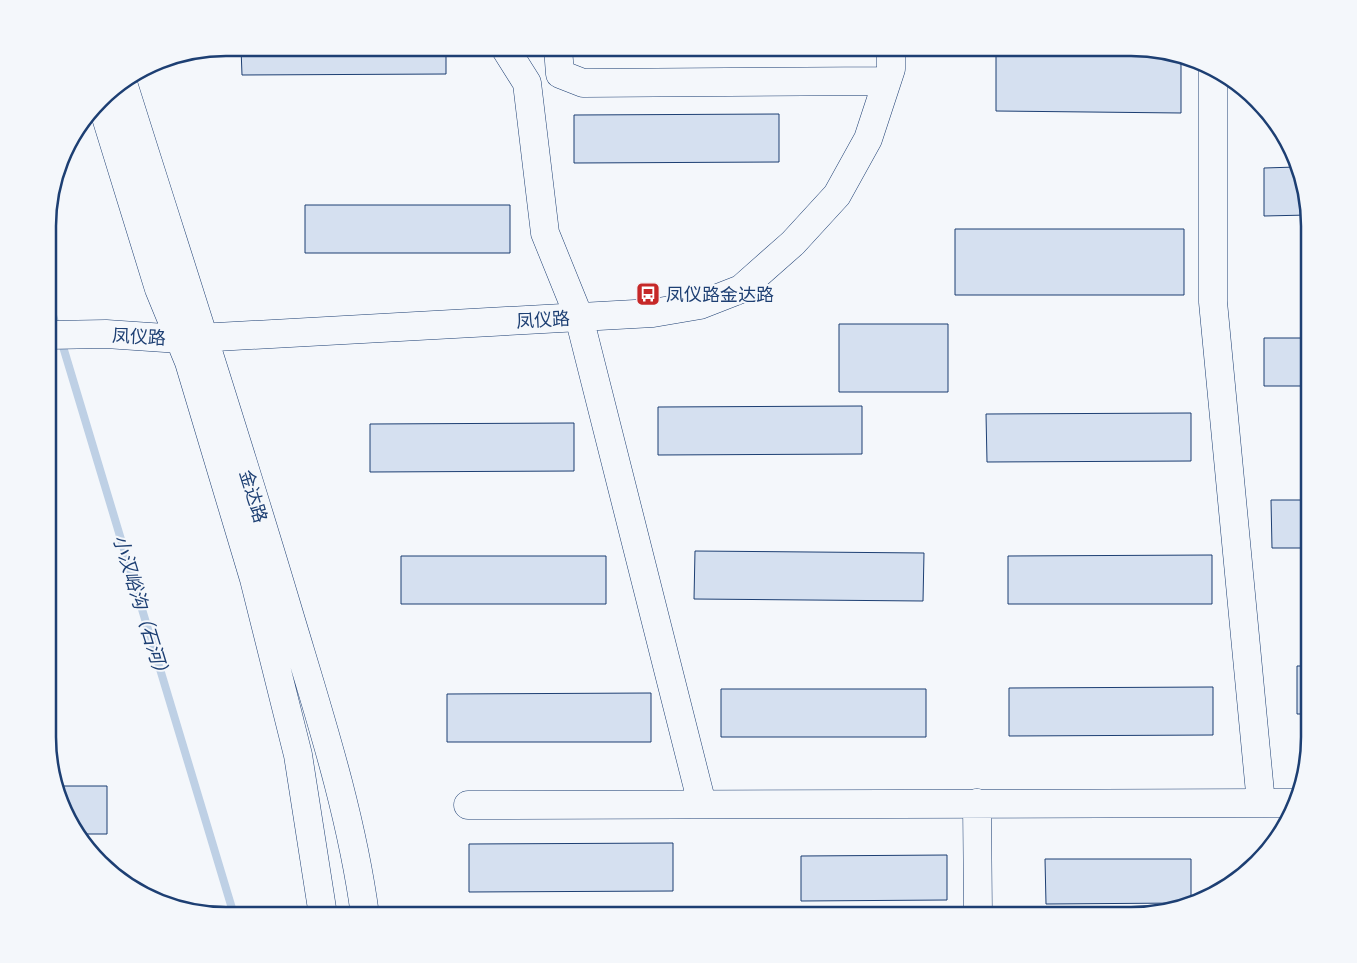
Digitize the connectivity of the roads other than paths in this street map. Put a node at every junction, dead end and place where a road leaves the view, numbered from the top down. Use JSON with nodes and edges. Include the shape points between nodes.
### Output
{"nodes":[{"id":1,"x":511,"y":56,"type":"edge"},
{"id":2,"x":559,"y":56,"type":"edge"},
{"id":3,"x":891,"y":57,"type":"edge"},
{"id":4,"x":1213,"y":78,"type":"edge"},
{"id":5,"x":887,"y":81,"type":"junction"},
{"id":6,"x":125,"y":90,"type":"edge"},
{"id":7,"x":103,"y":109,"type":"edge"},
{"id":8,"x":579,"y":317,"type":"junction"},
{"id":9,"x":56,"y":335,"type":"edge"},
{"id":10,"x":192,"y":338,"type":"junction"},
{"id":11,"x":1261,"y":803,"type":"junction"},
{"id":12,"x":1288,"y":803,"type":"edge"},
{"id":13,"x":702,"y":804,"type":"junction"},
{"id":14,"x":977,"y":804,"type":"junction"},
{"id":15,"x":468,"y":805,"type":"dead end"},
{"id":16,"x":322,"y":906,"type":"edge"},
{"id":17,"x":364,"y":906,"type":"edge"},
{"id":18,"x":978,"y":907,"type":"edge"}],
"edges":[{"from":1,"to":8,"type":"street","via":[[527,83],[545,233]]},
{"from":2,"to":5,"type":"street","via":[[560,74],[583,83]]},
{"from":3,"to":5,"type":"street","name":"凤仪路"},
{"from":4,"to":11,"type":"street","via":[[1213,302]]},
{"from":5,"to":8,"type":"street","name":"凤仪路","via":[[868,139],[837,195],[793,243],[741,288],[700,305],[653,313]]},
{"from":6,"to":10,"type":"street","name":"金达路"},
{"from":7,"to":10,"type":"street","name":"金达路","via":[[159,289]]},
{"from":8,"to":10,"type":"street","name":"凤仪路"},
{"from":8,"to":13,"type":"street"},
{"from":9,"to":10,"type":"street","name":"凤仪路"},
{"from":10,"to":16,"type":"street","name":"金达路","via":[[189,362],[254,579],[298,755]]},
{"from":10,"to":17,"type":"street","name":"金达路","via":[[248,477],[330,754],[360,876]]},
{"from":11,"to":12,"type":"street"},
{"from":11,"to":14,"type":"street"},
{"from":13,"to":14,"type":"street"},
{"from":13,"to":15,"type":"street"},
{"from":14,"to":18,"type":"street"}]}
